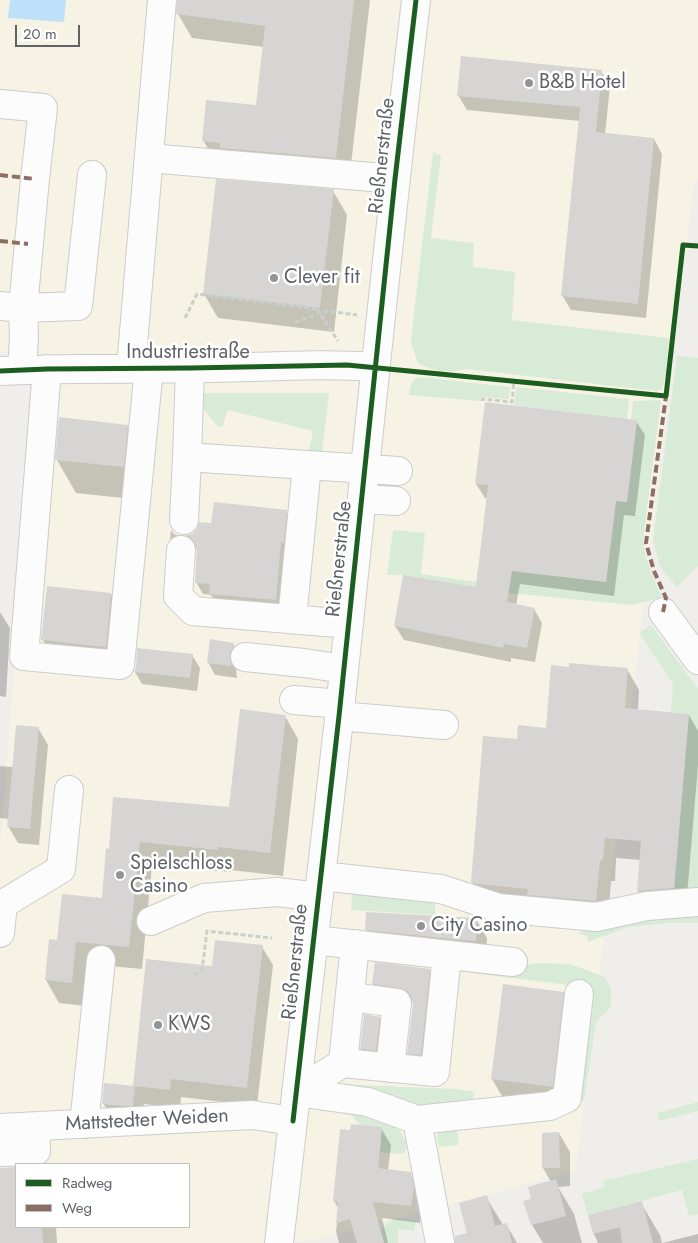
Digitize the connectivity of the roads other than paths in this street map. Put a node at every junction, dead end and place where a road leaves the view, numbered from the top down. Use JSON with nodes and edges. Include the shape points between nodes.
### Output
{"nodes":[{"id":1,"x":162,"y":0,"type":"edge"},
{"id":2,"x":416,"y":0,"type":"edge"},
{"id":3,"x":0,"y":104,"type":"edge"},
{"id":4,"x":149,"y":158,"type":"junction"},
{"id":5,"x":92,"y":175,"type":"dead end"},
{"id":6,"x":395,"y":179,"type":"junction"},
{"id":7,"x":11,"y":307,"type":"edge"},
{"id":8,"x":376,"y":367,"type":"junction"},
{"id":9,"x":140,"y":368,"type":"junction"},
{"id":10,"x":190,"y":368,"type":"junction"},
{"id":11,"x":23,"y":370,"type":"edge"},
{"id":12,"x":187,"y":457,"type":"junction"},
{"id":13,"x":307,"y":465,"type":"junction"},
{"id":14,"x":365,"y":469,"type":"junction"},
{"id":15,"x":398,"y":471,"type":"dead end"},
{"id":16,"x":362,"y":499,"type":"junction"},
{"id":17,"x":396,"y":501,"type":"dead end"},
{"id":18,"x":184,"y":520,"type":"dead end"},
{"id":19,"x":181,"y":550,"type":"dead end"},
{"id":20,"x":663,"y":612,"type":"dead end"},
{"id":21,"x":292,"y":619,"type":"junction"},
{"id":22,"x":348,"y":624,"type":"junction"},
{"id":23,"x":245,"y":656,"type":"dead end"},
{"id":24,"x":698,"y":660,"type":"edge"},
{"id":25,"x":344,"y":669,"type":"junction"},
{"id":26,"x":294,"y":700,"type":"dead end"},
{"id":27,"x":339,"y":710,"type":"junction"},
{"id":28,"x":444,"y":725,"type":"dead end"},
{"id":29,"x":69,"y":790,"type":"dead end"},
{"id":30,"x":320,"y":887,"type":"junction"},
{"id":31,"x":698,"y":902,"type":"edge"},
{"id":32,"x":151,"y":921,"type":"dead end"},
{"id":33,"x":0,"y":933,"type":"edge"},
{"id":34,"x":314,"y":940,"type":"junction"},
{"id":35,"x":355,"y":944,"type":"junction"},
{"id":36,"x":446,"y":955,"type":"junction"},
{"id":37,"x":101,"y":960,"type":"dead end"},
{"id":38,"x":513,"y":962,"type":"dead end"},
{"id":39,"x":579,"y":994,"type":"dead end"},
{"id":40,"x":350,"y":997,"type":"junction"},
{"id":41,"x":344,"y":1062,"type":"junction"},
{"id":42,"x":390,"y":1068,"type":"junction"},
{"id":43,"x":296,"y":1092,"type":"junction"},
{"id":44,"x":417,"y":1120,"type":"junction"},
{"id":45,"x":293,"y":1121,"type":"junction"},
{"id":46,"x":84,"y":1124,"type":"junction"},
{"id":47,"x":35,"y":1127,"type":"junction"},
{"id":48,"x":0,"y":1128,"type":"edge"},
{"id":49,"x":0,"y":1152,"type":"edge"},
{"id":50,"x":279,"y":1243,"type":"edge"},
{"id":51,"x":440,"y":1243,"type":"edge"}],
"edges":[{"from":1,"to":4,"type":"street"},
{"from":2,"to":6,"type":"street","name":"Rießnerstraße"},
{"from":3,"to":7,"type":"street","via":[[43,108],[35,179]]},
{"from":4,"to":6,"type":"street"},
{"from":4,"to":9,"type":"street"},
{"from":5,"to":7,"type":"street","via":[[78,306]]},
{"from":6,"to":8,"type":"street","name":"Rießnerstraße"},
{"from":7,"to":11,"type":"street","via":[[24,338]]},
{"from":8,"to":10,"type":"street","name":"Industriestraße"},
{"from":8,"to":14,"type":"street","name":"Rießnerstraße"},
{"from":9,"to":10,"type":"street","name":"Industriestraße"},
{"from":9,"to":11,"type":"street","name":"Industriestraße"},
{"from":9,"to":11,"type":"street","via":[[120,665],[24,656]]},
{"from":10,"to":12,"type":"street"},
{"from":12,"to":13,"type":"street"},
{"from":12,"to":18,"type":"street"},
{"from":13,"to":14,"type":"street"},
{"from":13,"to":21,"type":"street"},
{"from":14,"to":15,"type":"street"},
{"from":14,"to":16,"type":"street","name":"Rießnerstraße"},
{"from":16,"to":17,"type":"street"},
{"from":16,"to":22,"type":"street","name":"Rießnerstraße"},
{"from":19,"to":21,"type":"street","via":[[178,596],[193,611]]},
{"from":20,"to":24,"type":"street"},
{"from":21,"to":22,"type":"street"},
{"from":22,"to":25,"type":"street","name":"Rießnerstraße"},
{"from":23,"to":25,"type":"street"},
{"from":25,"to":27,"type":"street","name":"Rießnerstraße"},
{"from":26,"to":27,"type":"street"},
{"from":27,"to":28,"type":"street"},
{"from":27,"to":30,"type":"street","name":"Rießnerstraße"},
{"from":29,"to":33,"type":"street","via":[[61,869],[3,904]]},
{"from":30,"to":31,"type":"street","via":[[441,889],[499,908],[596,917],[647,906]]},
{"from":30,"to":32,"type":"street","via":[[204,898]]},
{"from":30,"to":34,"type":"street","name":"Rießnerstraße"},
{"from":34,"to":35,"type":"street"},
{"from":34,"to":43,"type":"street","name":"Rießnerstraße"},
{"from":35,"to":36,"type":"street"},
{"from":35,"to":40,"type":"street"},
{"from":36,"to":38,"type":"street"},
{"from":36,"to":42,"type":"street","via":[[435,1072]]},
{"from":37,"to":46,"type":"street"},
{"from":39,"to":44,"type":"street","via":[[567,1098],[550,1106]]},
{"from":40,"to":41,"type":"street"},
{"from":40,"to":42,"type":"street","via":[[397,1003]]},
{"from":41,"to":42,"type":"street"},
{"from":41,"to":43,"type":"street"},
{"from":43,"to":44,"type":"street","via":[[368,1102]]},
{"from":43,"to":45,"type":"street","name":"Rießnerstraße"},
{"from":44,"to":51,"type":"street"},
{"from":45,"to":46,"type":"street","name":"Mattstedter Weiden","via":[[252,1116]]},
{"from":45,"to":50,"type":"street","name":"Rießnerstraße"},
{"from":46,"to":47,"type":"street","name":"Mattstedter Weiden"},
{"from":47,"to":48,"type":"street","name":"Mattstedter Weiden"},
{"from":47,"to":49,"type":"street","via":[[36,1151]]}]}
